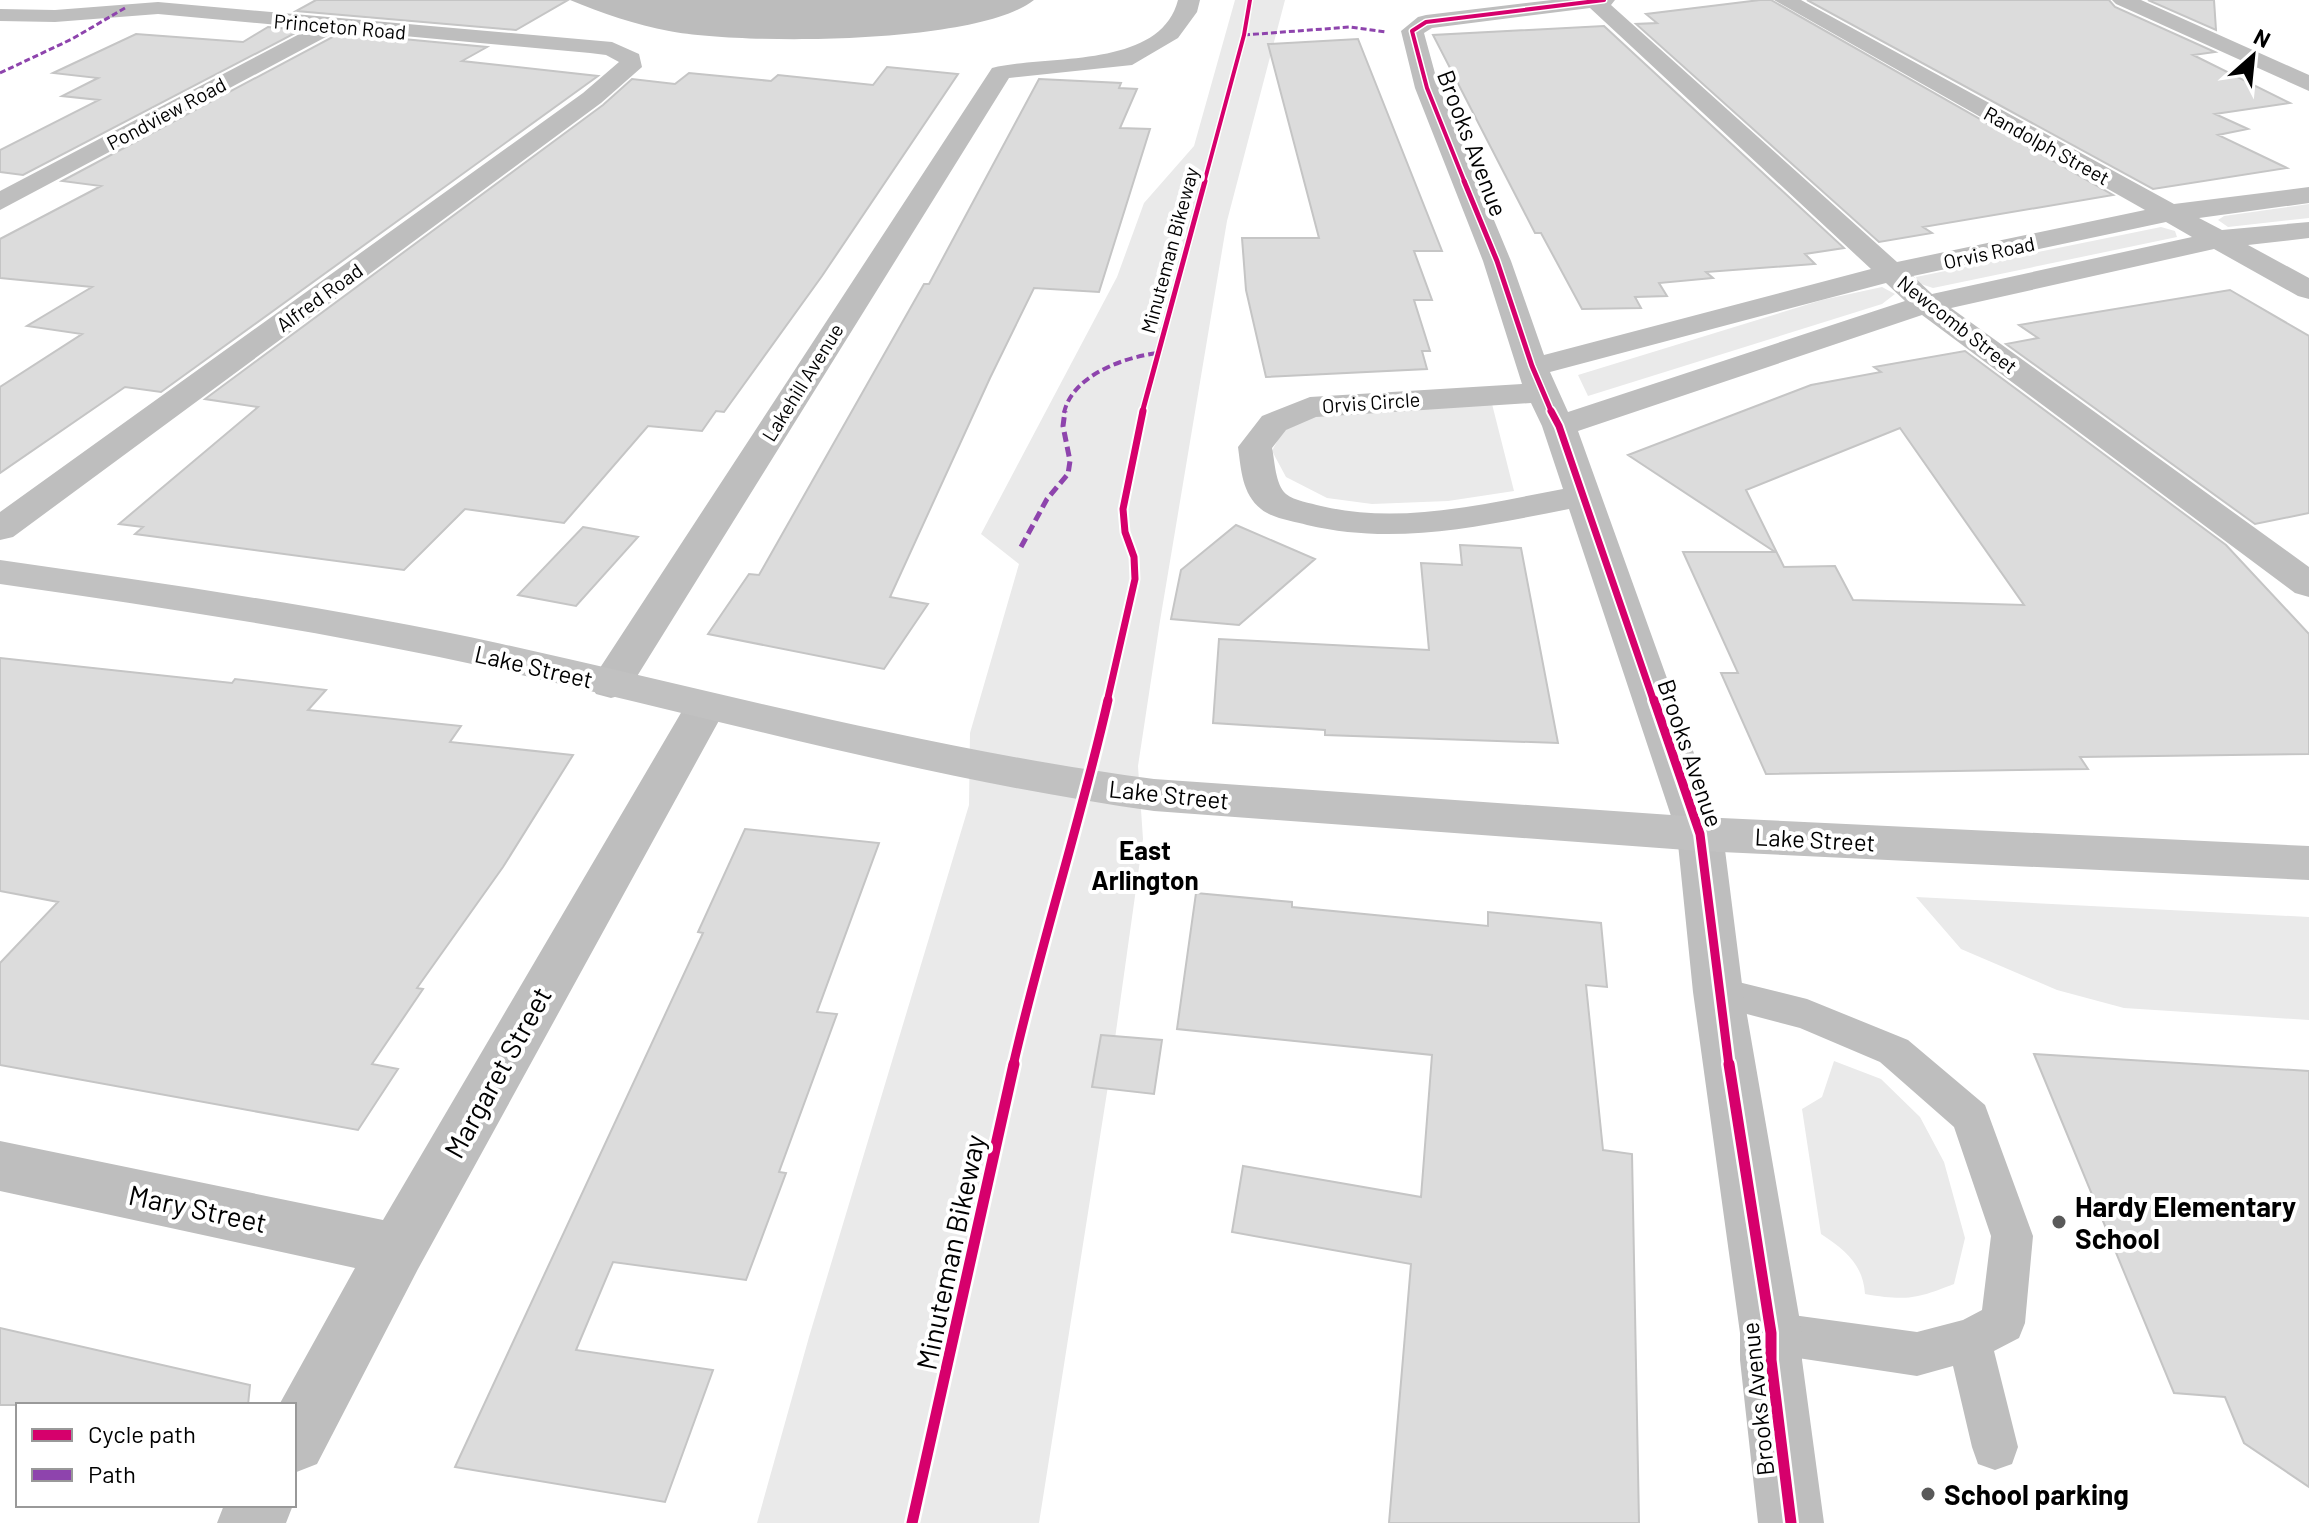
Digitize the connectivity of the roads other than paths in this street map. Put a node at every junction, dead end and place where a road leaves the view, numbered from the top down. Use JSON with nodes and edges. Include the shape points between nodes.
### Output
{"nodes":[{"id":1,"x":1189,"y":0,"type":"edge"},
{"id":2,"x":1604,"y":0,"type":"edge"},
{"id":3,"x":1785,"y":0,"type":"edge"},
{"id":4,"x":2123,"y":0,"type":"edge"},
{"id":5,"x":1595,"y":1,"type":"edge"},
{"id":6,"x":166,"y":4,"type":"edge"},
{"id":7,"x":0,"y":15,"type":"edge"},
{"id":8,"x":333,"y":25,"type":"junction"},
{"id":9,"x":631,"y":59,"type":"joint"},
{"id":10,"x":2309,"y":84,"type":"edge"},
{"id":11,"x":2309,"y":195,"type":"edge"},
{"id":12,"x":0,"y":202,"type":"edge"},
{"id":13,"x":2171,"y":213,"type":"junction"},
{"id":14,"x":2309,"y":230,"type":"edge"},
{"id":15,"x":2221,"y":239,"type":"junction"},
{"id":16,"x":1893,"y":272,"type":"junction"},
{"id":17,"x":2309,"y":290,"type":"edge"},
{"id":18,"x":1926,"y":304,"type":"junction"},
{"id":19,"x":1537,"y":380,"type":"junction"},
{"id":20,"x":1559,"y":426,"type":"junction"},
{"id":21,"x":1581,"y":496,"type":"junction"},
{"id":22,"x":0,"y":529,"type":"edge"},
{"id":23,"x":4,"y":576,"type":"edge"},
{"id":24,"x":2309,"y":585,"type":"edge"},
{"id":25,"x":611,"y":684,"type":"junction"},
{"id":26,"x":706,"y":706,"type":"junction"},
{"id":27,"x":1700,"y":834,"type":"junction"},
{"id":28,"x":2309,"y":863,"type":"edge"},
{"id":29,"x":1718,"y":992,"type":"junction"},
{"id":30,"x":0,"y":1166,"type":"edge"},
{"id":31,"x":397,"y":1250,"type":"junction"},
{"id":32,"x":1771,"y":1333,"type":"junction"},
{"id":33,"x":1969,"y":1340,"type":"junction"},
{"id":34,"x":296,"y":1437,"type":"edge"},
{"id":35,"x":1995,"y":1447,"type":"dead end"},
{"id":36,"x":1791,"y":1523,"type":"edge"}],
"edges":[{"from":1,"to":25,"type":"street","name":"Lakehill Avenue","via":[[1170,33],[1124,60],[1007,69],[994,80]]},
{"from":2,"to":5,"type":"street"},
{"from":3,"to":13,"type":"street","name":"Randolph Street"},
{"from":4,"to":10,"type":"street"},
{"from":5,"to":16,"type":"street","name":"Newcomb Street"},
{"from":5,"to":19,"type":"street","name":"Brooks Avenue","via":[[1426,22],[1412,31]]},
{"from":6,"to":7,"type":"street","name":"Princeton Road","via":[[55,16]]},
{"from":6,"to":8,"type":"street","name":"Princeton Road"},
{"from":8,"to":9,"type":"street","name":"Princeton Road","via":[[590,46]]},
{"from":8,"to":12,"type":"street","name":"Pondview Road"},
{"from":9,"to":22,"type":"street","name":"Alfred Road","via":[[630,67],[592,98]]},
{"from":11,"to":13,"type":"street","name":"Orvis Road"},
{"from":13,"to":15,"type":"street","name":"Randolph Street"},
{"from":13,"to":16,"type":"street","name":"Orvis Road"},
{"from":14,"to":15,"type":"street","name":"Orvis Road"},
{"from":15,"to":17,"type":"street","name":"Randolph Street"},
{"from":15,"to":18,"type":"street","name":"Orvis Road"},
{"from":16,"to":18,"type":"street","name":"Newcomb Street"},
{"from":16,"to":19,"type":"street","name":"Orvis Road"},
{"from":18,"to":20,"type":"street","name":"Orvis Road"},
{"from":18,"to":24,"type":"street","name":"Newcomb Street"},
{"from":19,"to":20,"type":"street","name":"Brooks Avenue"},
{"from":19,"to":21,"type":"street","name":"Orvis Circle","via":[[1310,407],[1274,423],[1255,447],[1260,482],[1272,500],[1285,506],[1333,522],[1368,526],[1434,522]]},
{"from":20,"to":21,"type":"street","name":"Brooks Avenue"},
{"from":21,"to":27,"type":"street","name":"Brooks Avenue"},
{"from":23,"to":25,"type":"main road","name":"Lake Street","via":[[282,613]]},
{"from":25,"to":26,"type":"main road","name":"Lake Street"},
{"from":26,"to":27,"type":"main road","name":"Lake Street","via":[[924,755],[1143,794]]},
{"from":26,"to":31,"type":"street","name":"Margaret Street"},
{"from":27,"to":28,"type":"main road","name":"Lake Street"},
{"from":27,"to":29,"type":"street","name":"Brooks Avenue"},
{"from":29,"to":32,"type":"street","name":"Brooks Avenue"},
{"from":29,"to":33,"type":"lane","via":[[1807,1014],[1894,1051],[1971,1117],[2012,1236],[2003,1323]]},
{"from":30,"to":31,"type":"street","name":"Mary Street"},
{"from":31,"to":34,"type":"street","name":"Margaret Street"},
{"from":32,"to":33,"type":"lane","via":[[1917,1354]]},
{"from":32,"to":36,"type":"street","name":"Brooks Avenue"},
{"from":33,"to":35,"type":"lane"}]}
